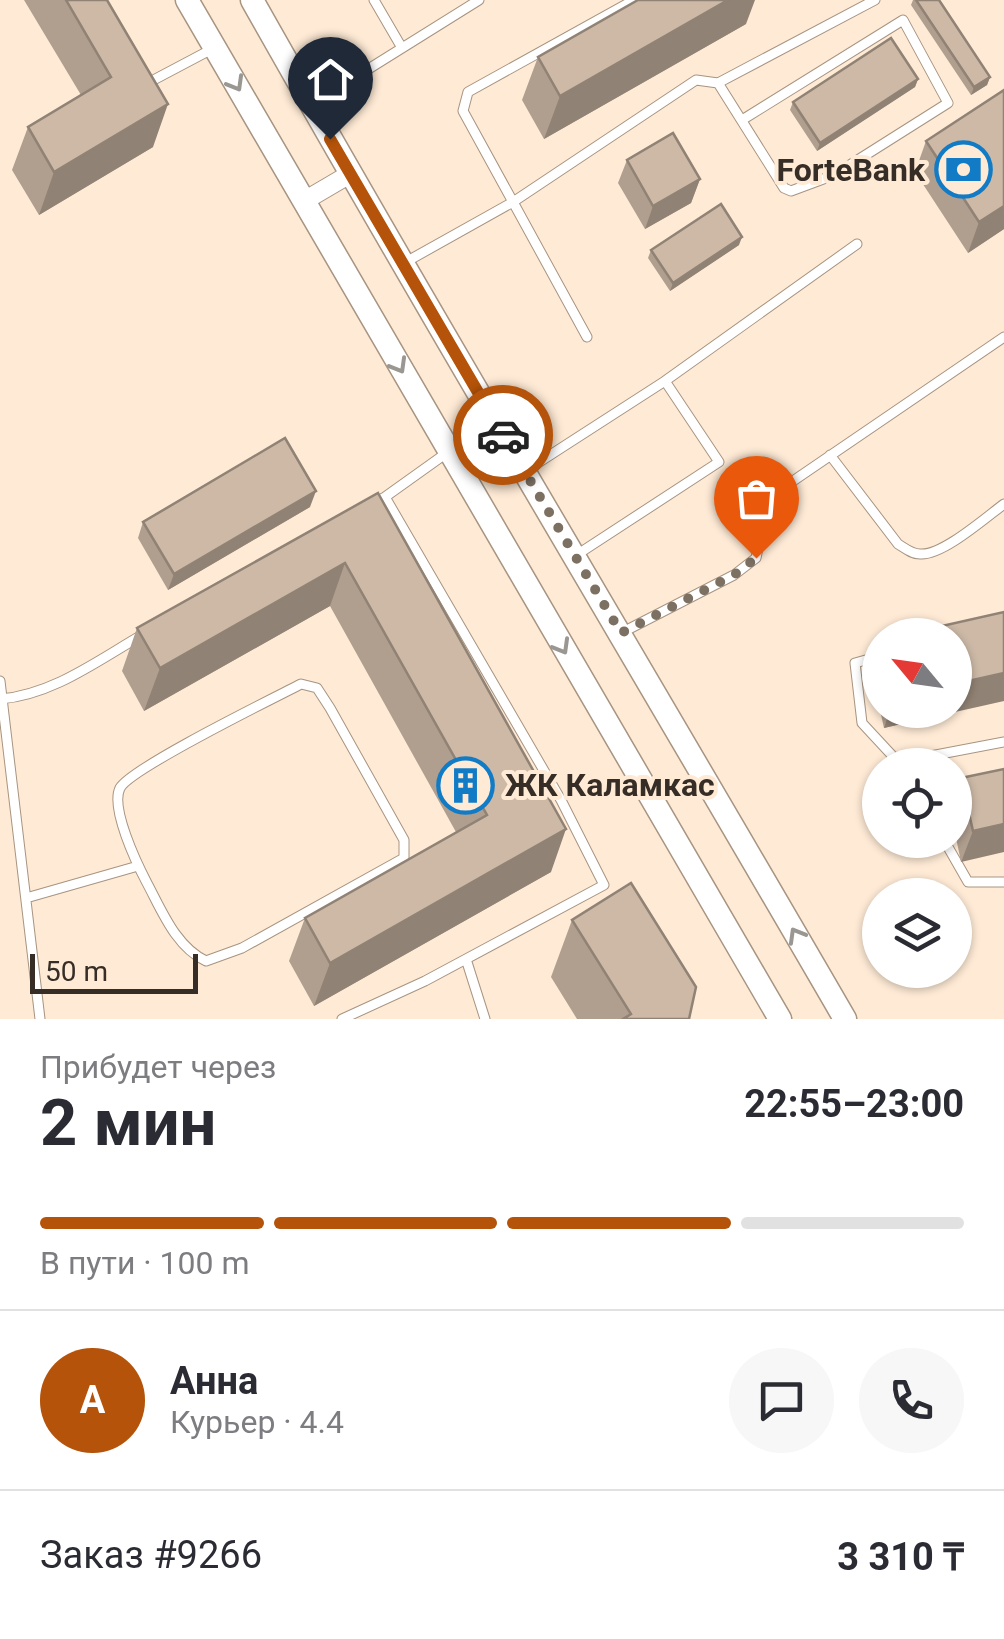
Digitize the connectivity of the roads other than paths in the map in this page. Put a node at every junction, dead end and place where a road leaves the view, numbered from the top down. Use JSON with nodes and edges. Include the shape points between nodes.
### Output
{"nodes":[{"id":1,"x":187,"y":0,"type":"edge"},
{"id":2,"x":252,"y":0,"type":"edge"},
{"id":3,"x":374,"y":0,"type":"edge"},
{"id":4,"x":479,"y":0,"type":"edge"},
{"id":5,"x":634,"y":0,"type":"edge"},
{"id":6,"x":874,"y":0,"type":"edge"},
{"id":7,"x":215,"y":48,"type":"junction"},
{"id":8,"x":402,"y":48,"type":"junction"},
{"id":9,"x":718,"y":83,"type":"junction"},
{"id":10,"x":129,"y":86,"type":"edge"},
{"id":11,"x":311,"y":105,"type":"junction"},
{"id":12,"x":742,"y":120,"type":"junction"},
{"id":13,"x":350,"y":174,"type":"junction"},
{"id":14,"x":304,"y":201,"type":"junction"},
{"id":15,"x":513,"y":202,"type":"junction"},
{"id":16,"x":856,"y":244,"type":"dead end"},
{"id":17,"x":402,"y":264,"type":"junction"},
{"id":18,"x":1004,"y":336,"type":"edge"},
{"id":19,"x":587,"y":337,"type":"dead end"},
{"id":20,"x":665,"y":381,"type":"junction"},
{"id":21,"x":448,"y":452,"type":"junction"},
{"id":22,"x":830,"y":455,"type":"junction"},
{"id":23,"x":524,"y":471,"type":"junction"},
{"id":24,"x":385,"y":496,"type":"junction"},
{"id":25,"x":1004,"y":504,"type":"edge"},
{"id":26,"x":368,"y":506,"type":"edge"},
{"id":27,"x":575,"y":556,"type":"junction"},
{"id":28,"x":146,"y":632,"type":"edge"},
{"id":29,"x":621,"y":633,"type":"junction"},
{"id":30,"x":862,"y":661,"type":"edge"},
{"id":31,"x":0,"y":681,"type":"edge"},
{"id":32,"x":1,"y":699,"type":"edge"},
{"id":33,"x":862,"y":724,"type":"edge"},
{"id":34,"x":866,"y":728,"type":"edge"},
{"id":35,"x":1004,"y":742,"type":"edge"},
{"id":36,"x":885,"y":748,"type":"edge"},
{"id":37,"x":972,"y":749,"type":"edge"},
{"id":38,"x":954,"y":858,"type":"edge"},
{"id":39,"x":138,"y":866,"type":"junction"},
{"id":40,"x":1004,"y":882,"type":"edge"},
{"id":41,"x":604,"y":885,"type":"junction"},
{"id":42,"x":26,"y":898,"type":"junction"},
{"id":43,"x":612,"y":902,"type":"edge"},
{"id":44,"x":466,"y":959,"type":"junction"},
{"id":45,"x":40,"y":1019,"type":"edge"},
{"id":46,"x":342,"y":1019,"type":"edge"},
{"id":47,"x":485,"y":1019,"type":"edge"},
{"id":48,"x":780,"y":1019,"type":"edge"},
{"id":49,"x":845,"y":1019,"type":"edge"}],
"edges":[{"from":1,"to":7,"type":"street"},
{"from":2,"to":11,"type":"street"},
{"from":3,"to":8,"type":"lane"},
{"from":4,"to":8,"type":"lane"},
{"from":5,"to":15,"type":"lane","via":[[468,92],[462,111]]},
{"from":6,"to":9,"type":"lane"},
{"from":7,"to":10,"type":"lane","via":[[138,88]]},
{"from":7,"to":14,"type":"street","one_way":true},
{"from":8,"to":11,"type":"lane"},
{"from":9,"to":12,"type":"lane"},
{"from":9,"to":15,"type":"lane","via":[[696,80]]},
{"from":11,"to":13,"type":"street"},
{"from":12,"to":12,"type":"lane","via":[[791,191],[834,175],[948,103],[903,20]]},
{"from":13,"to":14,"type":"street"},
{"from":13,"to":17,"type":"street"},
{"from":14,"to":21,"type":"street","one_way":true},
{"from":15,"to":17,"type":"lane"},
{"from":15,"to":19,"type":"lane"},
{"from":16,"to":20,"type":"lane"},
{"from":17,"to":23,"type":"street"},
{"from":18,"to":22,"type":"lane"},
{"from":20,"to":23,"type":"lane"},
{"from":20,"to":27,"type":"lane","via":[[718,462]]},
{"from":21,"to":24,"type":"lane"},
{"from":21,"to":48,"type":"street","one_way":true},
{"from":22,"to":25,"type":"lane","via":[[909,552],[938,551]]},
{"from":22,"to":29,"type":"lane","via":[[767,505],[756,558]]},
{"from":23,"to":27,"type":"street"},
{"from":24,"to":26,"type":"lane"},
{"from":24,"to":41,"type":"lane","via":[[562,800]]},
{"from":27,"to":29,"type":"street"},
{"from":28,"to":32,"type":"lane","via":[[44,690]]},
{"from":49,"to":29,"type":"street","one_way":true},
{"from":30,"to":33,"type":"lane","via":[[855,663]]},
{"from":31,"to":32,"type":"lane"},
{"from":32,"to":42,"type":"lane"},
{"from":34,"to":36,"type":"lane"},
{"from":35,"to":37,"type":"lane"},
{"from":38,"to":40,"type":"lane","via":[[968,882]]},
{"from":39,"to":39,"type":"lane","via":[[190,954],[206,961],[380,875],[404,858],[404,840],[330,708],[316,688],[301,684],[163,757],[120,788],[117,805]]},
{"from":39,"to":42,"type":"lane"},
{"from":41,"to":43,"type":"lane"},
{"from":41,"to":44,"type":"lane"},
{"from":42,"to":45,"type":"lane"},
{"from":44,"to":46,"type":"lane"},
{"from":44,"to":47,"type":"lane"}]}
